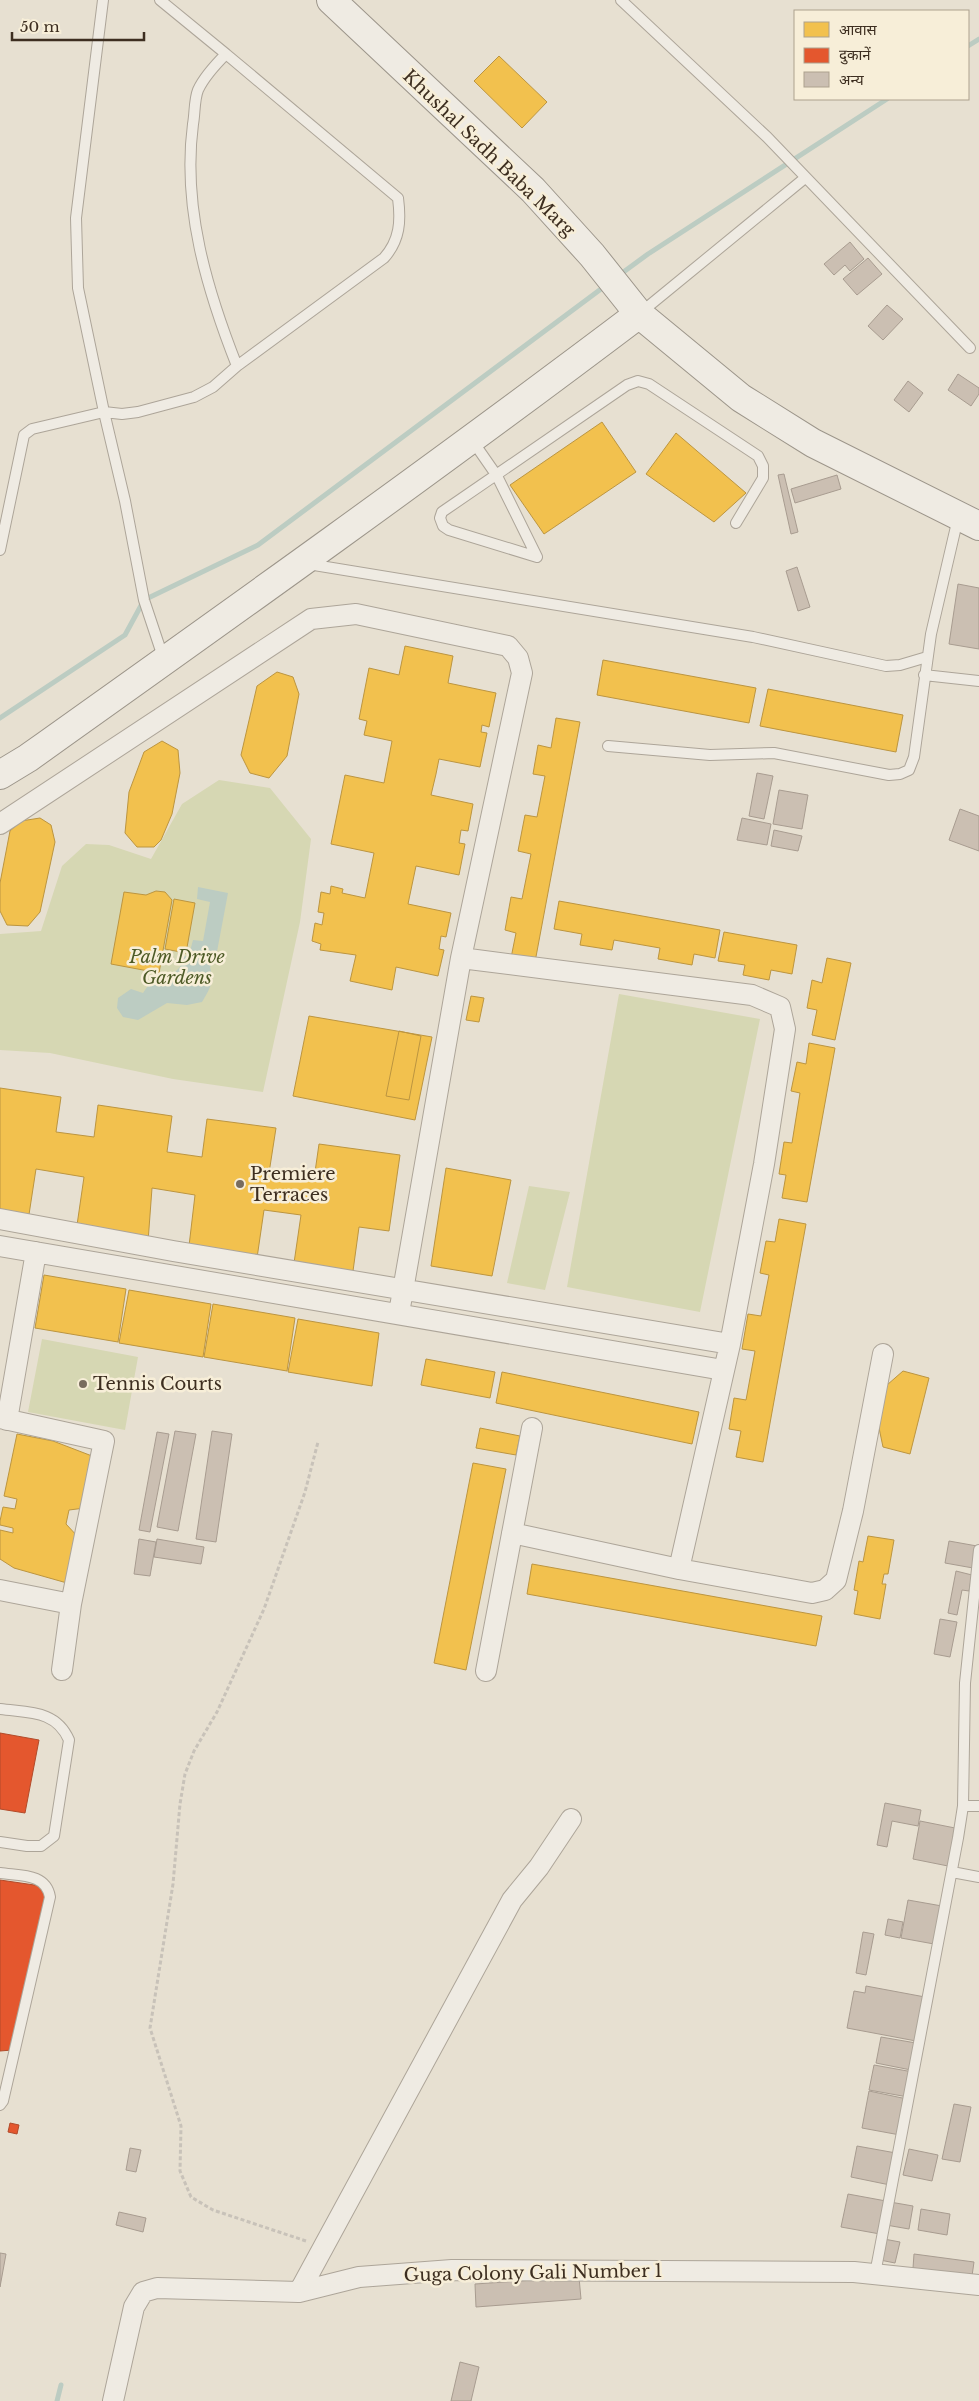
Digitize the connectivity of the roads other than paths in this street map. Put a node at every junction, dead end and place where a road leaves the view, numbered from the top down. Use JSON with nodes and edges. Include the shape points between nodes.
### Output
{"nodes":[{"id":1,"x":102,"y":0,"type":"edge"},
{"id":2,"x":160,"y":0,"type":"edge"},
{"id":3,"x":331,"y":0,"type":"edge"},
{"id":4,"x":621,"y":0,"type":"edge"},
{"id":5,"x":226,"y":54,"type":"junction"},
{"id":6,"x":805,"y":178,"type":"junction"},
{"id":7,"x":639,"y":314,"type":"junction"},
{"id":8,"x":970,"y":348,"type":"dead end"},
{"id":9,"x":237,"y":366,"type":"junction"},
{"id":10,"x":104,"y":412,"type":"junction"},
{"id":11,"x":472,"y":440,"type":"junction"},
{"id":12,"x":496,"y":476,"type":"junction"},
{"id":13,"x":969,"y":521,"type":"edge"},
{"id":14,"x":736,"y":523,"type":"dead end"},
{"id":15,"x":0,"y":550,"type":"edge"},
{"id":16,"x":303,"y":563,"type":"junction"},
{"id":17,"x":927,"y":657,"type":"junction"},
{"id":18,"x":164,"y":661,"type":"junction"},
{"id":19,"x":924,"y":675,"type":"junction"},
{"id":20,"x":979,"y":681,"type":"edge"},
{"id":21,"x":608,"y":746,"type":"dead end"},
{"id":22,"x":0,"y":775,"type":"edge"},
{"id":23,"x":0,"y":824,"type":"edge"},
{"id":24,"x":461,"y":958,"type":"junction"},
{"id":25,"x":0,"y":1219,"type":"edge"},
{"id":26,"x":38,"y":1240,"type":"junction"},
{"id":27,"x":0,"y":1246,"type":"edge"},
{"id":28,"x":403,"y":1288,"type":"junction"},
{"id":29,"x":398,"y":1313,"type":"junction"},
{"id":30,"x":730,"y":1344,"type":"junction"},
{"id":31,"x":884,"y":1354,"type":"dead end"},
{"id":32,"x":724,"y":1370,"type":"junction"},
{"id":33,"x":4,"y":1419,"type":"edge"},
{"id":34,"x":532,"y":1428,"type":"dead end"},
{"id":35,"x":512,"y":1533,"type":"junction"},
{"id":36,"x":979,"y":1550,"type":"edge"},
{"id":37,"x":679,"y":1569,"type":"junction"},
{"id":38,"x":0,"y":1590,"type":"edge"},
{"id":39,"x":71,"y":1604,"type":"junction"},
{"id":40,"x":62,"y":1670,"type":"dead end"},
{"id":41,"x":486,"y":1671,"type":"dead end"},
{"id":42,"x":0,"y":1709,"type":"edge"},
{"id":43,"x":963,"y":1806,"type":"junction"},
{"id":44,"x":979,"y":1806,"type":"edge"},
{"id":45,"x":571,"y":1820,"type":"dead end"},
{"id":46,"x":0,"y":1842,"type":"edge"},
{"id":47,"x":952,"y":1872,"type":"junction"},
{"id":48,"x":0,"y":1873,"type":"edge"},
{"id":49,"x":979,"y":1877,"type":"edge"},
{"id":50,"x":0,"y":2105,"type":"edge"},
{"id":51,"x":875,"y":2274,"type":"junction"},
{"id":52,"x":979,"y":2285,"type":"edge"},
{"id":53,"x":299,"y":2292,"type":"junction"},
{"id":54,"x":113,"y":2401,"type":"edge"}],
"edges":[{"from":1,"to":10,"type":"lane","via":[[76,218],[78,288]]},
{"from":2,"to":5,"type":"lane"},
{"from":3,"to":7,"type":"street","name":"Khushal Sadh Baba Marg","via":[[534,190]]},
{"from":4,"to":6,"type":"lane","via":[[767,137]]},
{"from":5,"to":9,"type":"lane","via":[[214,65],[198,91],[190,151],[193,213],[199,241],[219,321]]},
{"from":5,"to":9,"type":"lane","via":[[398,198],[400,211],[399,231],[393,248],[384,258]]},
{"from":6,"to":7,"type":"lane"},
{"from":6,"to":8,"type":"lane"},
{"from":7,"to":11,"type":"street"},
{"from":7,"to":13,"type":"street","name":"Khushal Sadh Baba Marg","via":[[741,398],[812,444]]},
{"from":9,"to":10,"type":"lane","via":[[213,387],[194,398],[138,412]]},
{"from":10,"to":15,"type":"lane","via":[[32,429],[24,435]]},
{"from":10,"to":18,"type":"lane","via":[[144,600]]},
{"from":11,"to":12,"type":"lane"},
{"from":11,"to":16,"type":"street"},
{"from":12,"to":12,"type":"lane","via":[[442,512],[442,526],[536,557]]},
{"from":12,"to":14,"type":"lane","via":[[626,385],[643,382],[659,389],[758,456],[763,466],[763,478]]},
{"from":13,"to":17,"type":"lane"},
{"from":16,"to":17,"type":"lane","via":[[754,637],[886,666]]},
{"from":16,"to":18,"type":"street"},
{"from":17,"to":19,"type":"lane"},
{"from":18,"to":22,"type":"street"},
{"from":19,"to":20,"type":"lane"},
{"from":19,"to":21,"type":"lane","via":[[914,757],[909,770],[900,774],[774,753],[710,755]]},
{"from":23,"to":24,"type":"street","via":[[311,619],[356,614],[508,646],[518,658],[522,673]]},
{"from":24,"to":28,"type":"street"},
{"from":24,"to":30,"type":"street","via":[[752,996],[780,1007],[785,1029],[764,1164]]},
{"from":25,"to":26,"type":"street"},
{"from":26,"to":27,"type":"street"},
{"from":26,"to":28,"type":"street","via":[[172,1251]]},
{"from":26,"to":29,"type":"street"},
{"from":26,"to":33,"type":"street"},
{"from":28,"to":29,"type":"street"},
{"from":28,"to":30,"type":"street"},
{"from":29,"to":32,"type":"street"},
{"from":30,"to":32,"type":"street"},
{"from":31,"to":37,"type":"street","via":[[836,1580],[825,1590],[812,1593]]},
{"from":32,"to":37,"type":"street"},
{"from":33,"to":39,"type":"street","via":[[104,1441]]},
{"from":34,"to":35,"type":"street"},
{"from":35,"to":37,"type":"street"},
{"from":35,"to":41,"type":"street"},
{"from":36,"to":43,"type":"lane","via":[[965,1683]]},
{"from":38,"to":39,"type":"street"},
{"from":39,"to":40,"type":"street"},
{"from":42,"to":46,"type":"lane","via":[[50,1716],[63,1727],[69,1740],[54,1836],[41,1846]]},
{"from":43,"to":44,"type":"lane"},
{"from":43,"to":47,"type":"lane"},
{"from":45,"to":53,"type":"street","via":[[512,1900]]},
{"from":47,"to":49,"type":"lane"},
{"from":47,"to":51,"type":"lane"},
{"from":48,"to":50,"type":"lane","via":[[40,1880],[48,1887],[50,1897]]},
{"from":51,"to":52,"type":"street","name":"Guga Colony Gali Number 1"},
{"from":51,"to":53,"type":"street","name":"Guga Colony Gali Number 1","via":[[452,2270],[359,2277]]},
{"from":53,"to":54,"type":"street","name":"Guga Colony Gali Number 1","via":[[157,2288],[143,2292],[134,2307]]}]}
